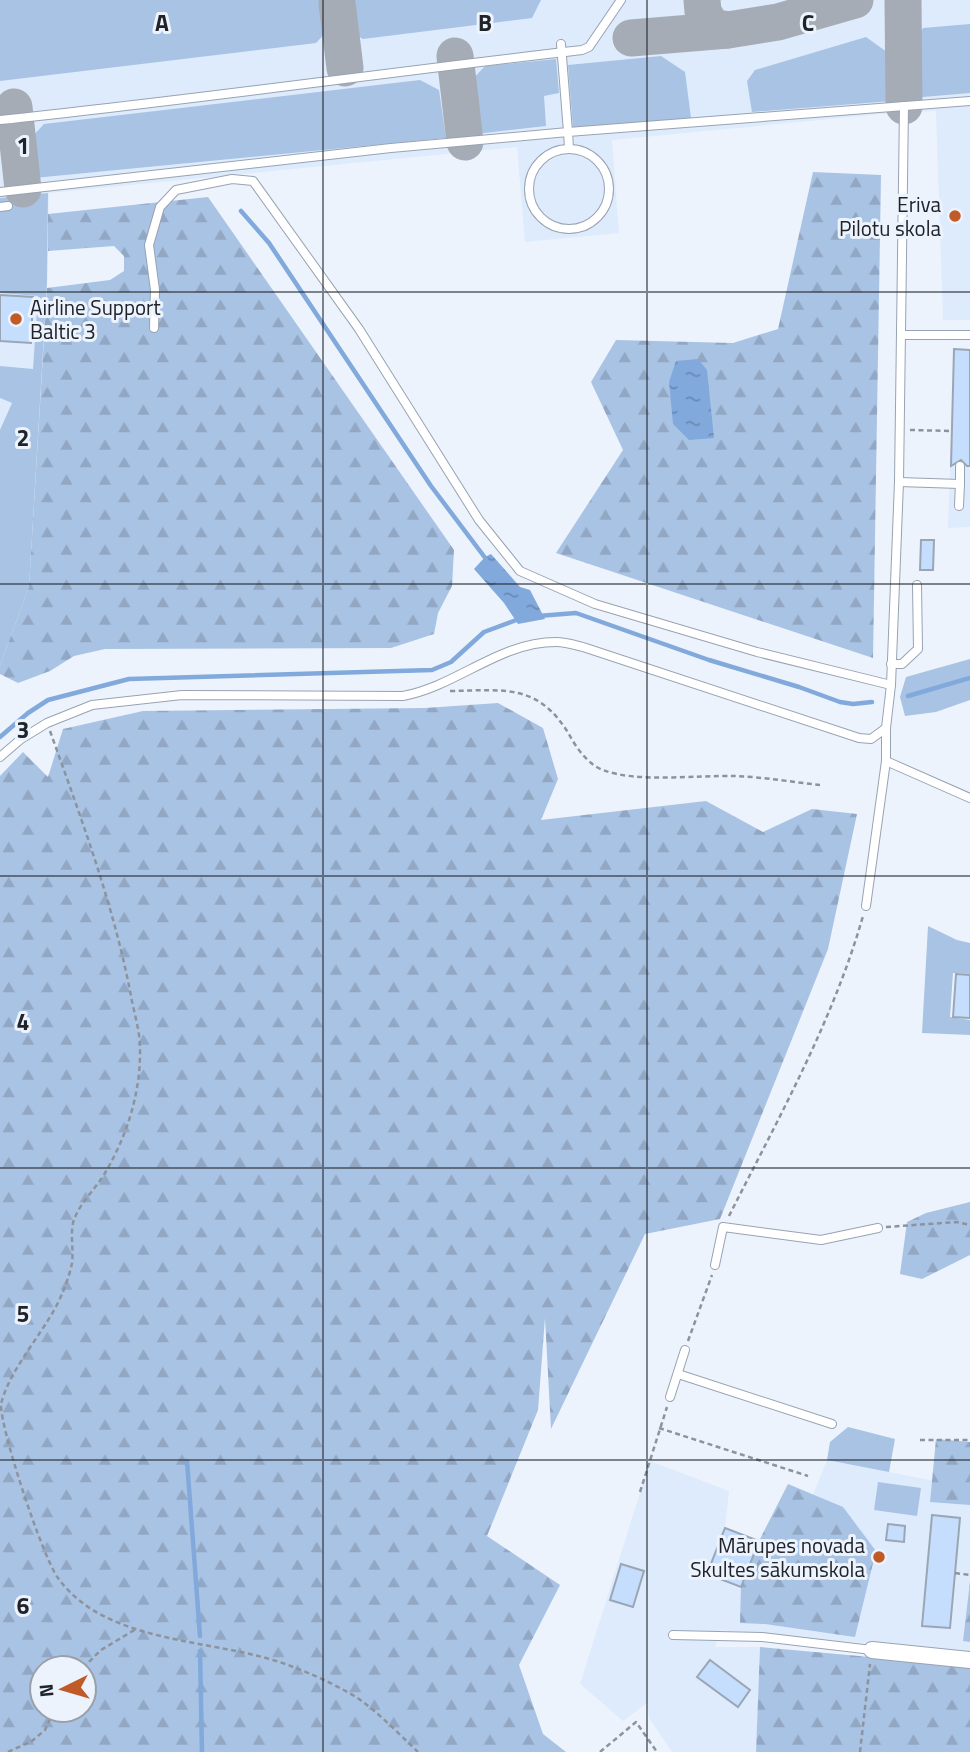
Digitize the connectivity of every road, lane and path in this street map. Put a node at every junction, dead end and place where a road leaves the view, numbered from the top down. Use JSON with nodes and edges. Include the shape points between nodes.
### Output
{"nodes":[{"id":1,"x":621,"y":0,"type":"edge"},
{"id":2,"x":561,"y":48,"type":"junction"},
{"id":3,"x":970,"y":101,"type":"edge"},
{"id":4,"x":904,"y":106,"type":"junction"},
{"id":5,"x":0,"y":120,"type":"edge"},
{"id":6,"x":568,"y":132,"type":"junction"},
{"id":7,"x":569,"y":148,"type":"junction"},
{"id":8,"x":0,"y":191,"type":"edge"},
{"id":9,"x":155,"y":328,"type":"dead end"},
{"id":10,"x":902,"y":335,"type":"junction"},
{"id":11,"x":970,"y":335,"type":"edge"},
{"id":12,"x":900,"y":430,"type":"junction"},
{"id":13,"x":952,"y":431,"type":"dead end"},
{"id":14,"x":960,"y":466,"type":"dead end"},
{"id":15,"x":899,"y":482,"type":"junction"},
{"id":16,"x":960,"y":484,"type":"junction"},
{"id":17,"x":959,"y":506,"type":"dead end"},
{"id":18,"x":917,"y":585,"type":"dead end"},
{"id":19,"x":891,"y":664,"type":"junction"},
{"id":20,"x":891,"y":685,"type":"junction"},
{"id":21,"x":450,"y":691,"type":"dead end"},
{"id":22,"x":47,"y":723,"type":"junction"},
{"id":23,"x":886,"y":728,"type":"junction"},
{"id":24,"x":0,"y":757,"type":"edge"},
{"id":25,"x":886,"y":761,"type":"junction"},
{"id":26,"x":820,"y":785,"type":"dead end"},
{"id":27,"x":970,"y":798,"type":"edge"},
{"id":28,"x":866,"y":906,"type":"joint"},
{"id":29,"x":970,"y":1225,"type":"edge"},
{"id":30,"x":723,"y":1227,"type":"junction"},
{"id":31,"x":878,"y":1228,"type":"joint"},
{"id":32,"x":715,"y":1265,"type":"joint"},
{"id":33,"x":685,"y":1350,"type":"joint"},
{"id":34,"x":678,"y":1374,"type":"junction"},
{"id":35,"x":670,"y":1397,"type":"joint"},
{"id":36,"x":832,"y":1423,"type":"dead end"},
{"id":37,"x":659,"y":1428,"type":"junction"},
{"id":38,"x":920,"y":1440,"type":"dead end"},
{"id":39,"x":970,"y":1440,"type":"edge"},
{"id":40,"x":808,"y":1476,"type":"dead end"},
{"id":41,"x":640,"y":1492,"type":"dead end"},
{"id":42,"x":955,"y":1573,"type":"dead end"},
{"id":43,"x":970,"y":1575,"type":"edge"},
{"id":44,"x":137,"y":1629,"type":"junction"},
{"id":45,"x":673,"y":1635,"type":"dead end"},
{"id":46,"x":872,"y":1650,"type":"junction"},
{"id":47,"x":96,"y":1654,"type":"edge"},
{"id":48,"x":970,"y":1660,"type":"edge"},
{"id":49,"x":48,"y":1724,"type":"edge"},
{"id":50,"x":8,"y":1752,"type":"edge"},
{"id":51,"x":418,"y":1752,"type":"edge"},
{"id":52,"x":600,"y":1752,"type":"edge"},
{"id":53,"x":657,"y":1752,"type":"edge"},
{"id":54,"x":860,"y":1752,"type":"edge"}],
"edges":[{"from":1,"to":2,"type":"lane","via":[[589,47]]},
{"from":2,"to":5,"type":"lane","via":[[316,84]]},
{"from":2,"to":6,"type":"lane"},
{"from":3,"to":4,"type":"lane"},
{"from":4,"to":6,"type":"lane"},
{"from":4,"to":10,"type":"lane"},
{"from":6,"to":7,"type":"lane"},
{"from":6,"to":8,"type":"lane"},
{"from":7,"to":7,"type":"lane","via":[[545,156],[536,165],[529,189],[537,214],[547,223],[573,229],[597,218],[605,207],[609,180],[594,157]]},
{"from":9,"to":20,"type":"lane","via":[[149,245],[160,207],[176,190],[232,179],[253,181],[359,329],[479,520],[520,571],[595,604],[757,652]]},
{"from":10,"to":11,"type":"lane"},
{"from":10,"to":12,"type":"lane"},
{"from":12,"to":13,"type":"path"},
{"from":12,"to":15,"type":"lane"},
{"from":14,"to":16,"type":"lane"},
{"from":15,"to":16,"type":"lane"},
{"from":15,"to":19,"type":"lane"},
{"from":16,"to":17,"type":"lane"},
{"from":18,"to":19,"type":"lane","via":[[918,649],[902,664]]},
{"from":19,"to":20,"type":"lane"},
{"from":20,"to":23,"type":"lane"},
{"from":21,"to":26,"type":"path","via":[[526,694],[547,705],[579,751],[601,770],[636,777],[738,776]]},
{"from":22,"to":23,"type":"lane","via":[[92,705],[182,695],[403,696],[426,692],[517,647],[558,642],[859,738],[871,739]]},
{"from":22,"to":24,"type":"lane"},
{"from":22,"to":44,"type":"path","via":[[84,825],[124,960],[140,1047],[127,1130],[73,1220],[72,1264],[61,1296],[13,1378],[1,1404],[1,1422],[41,1546],[58,1579],[107,1619]]},
{"from":23,"to":25,"type":"lane"},
{"from":25,"to":27,"type":"lane"},
{"from":25,"to":28,"type":"lane"},
{"from":28,"to":30,"type":"path","via":[[851,958],[808,1060]]},
{"from":29,"to":31,"type":"path"},
{"from":30,"to":31,"type":"lane","via":[[821,1240]]},
{"from":30,"to":32,"type":"lane"},
{"from":32,"to":33,"type":"path"},
{"from":33,"to":34,"type":"lane"},
{"from":34,"to":35,"type":"lane"},
{"from":34,"to":36,"type":"lane"},
{"from":35,"to":37,"type":"path"},
{"from":37,"to":40,"type":"path"},
{"from":37,"to":41,"type":"path"},
{"from":38,"to":39,"type":"path"},
{"from":42,"to":43,"type":"path"},
{"from":44,"to":47,"type":"path"},
{"from":44,"to":51,"type":"path","via":[[283,1663],[319,1677],[358,1699]]},
{"from":45,"to":46,"type":"lane","via":[[762,1637]]},
{"from":46,"to":48,"type":"street"},
{"from":46,"to":54,"type":"path"},
{"from":49,"to":50,"type":"path","via":[[32,1741]]},
{"from":52,"to":53,"type":"path","via":[[636,1722]]}]}
